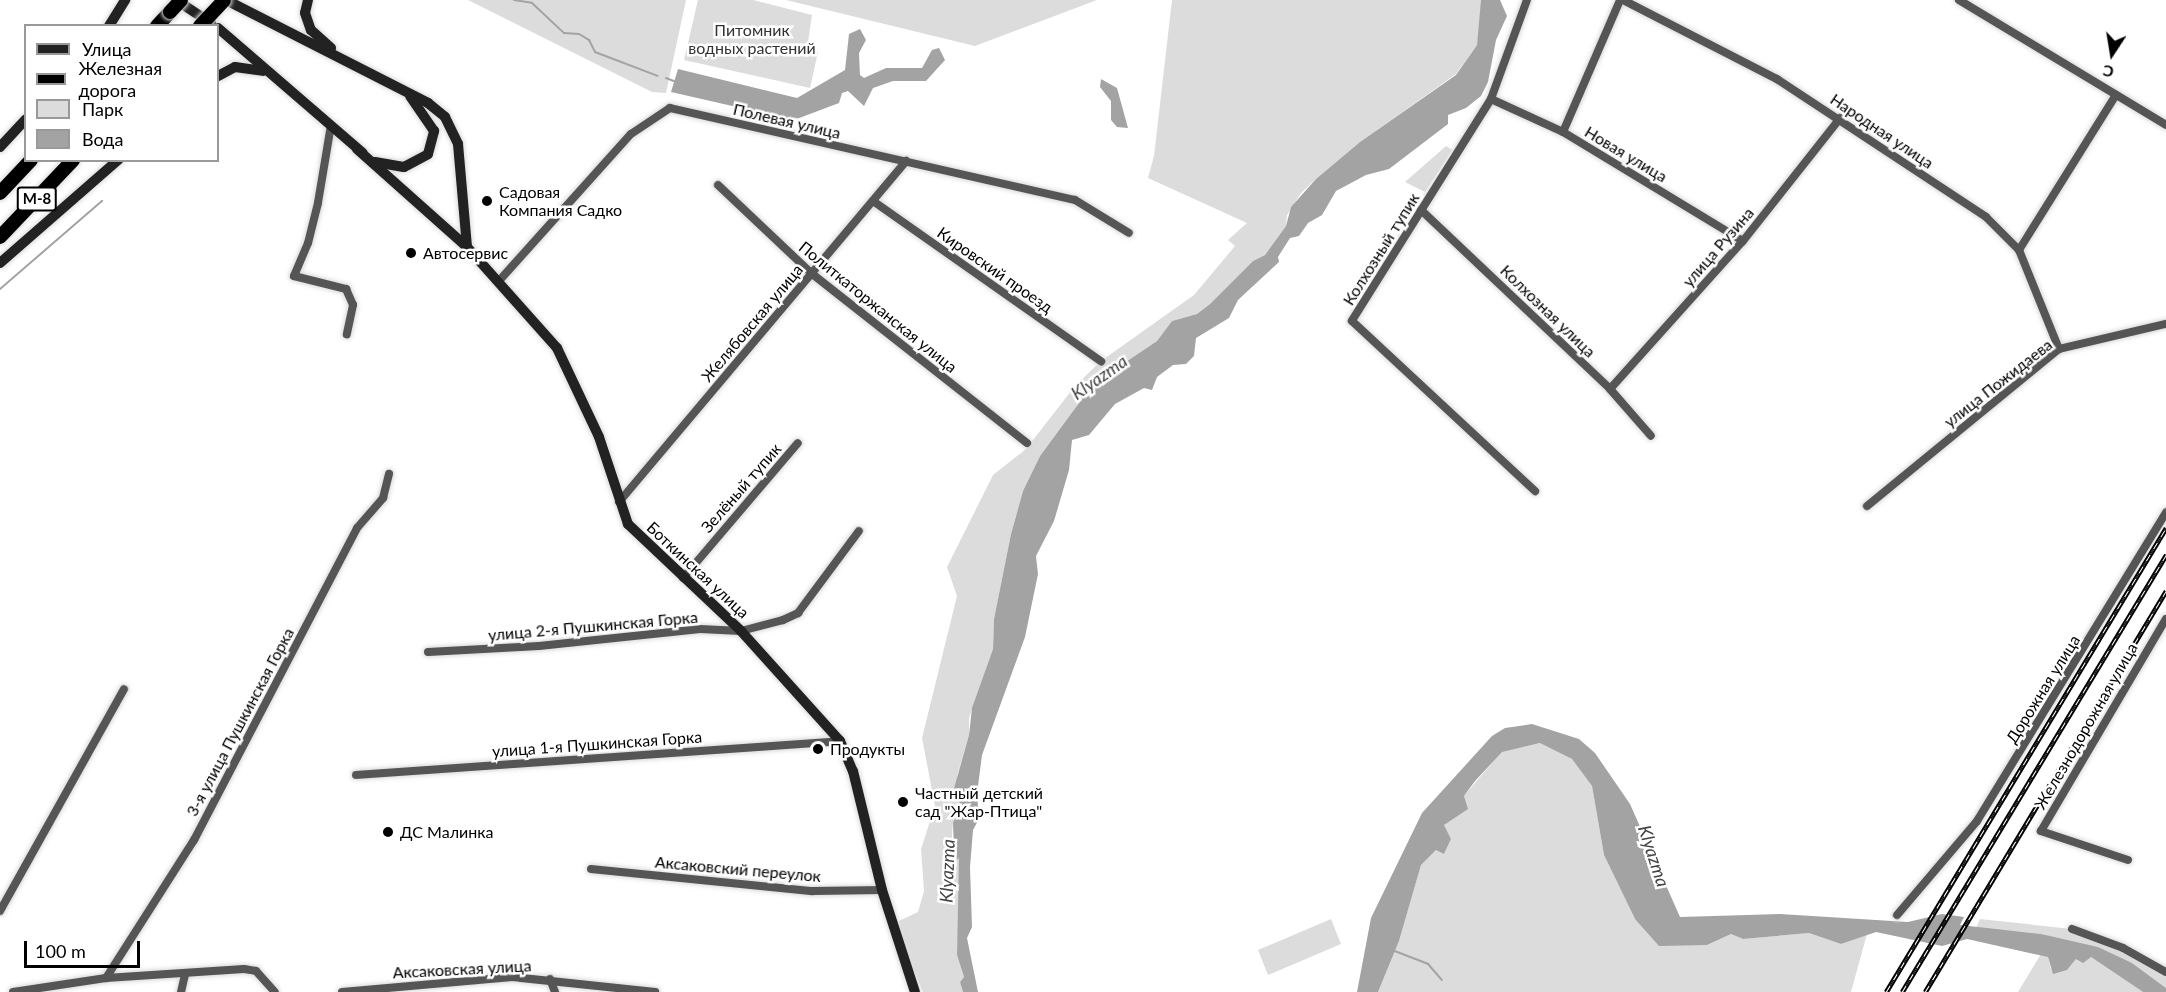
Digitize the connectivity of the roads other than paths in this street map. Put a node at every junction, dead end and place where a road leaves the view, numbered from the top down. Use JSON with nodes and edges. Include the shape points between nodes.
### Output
{"nodes":[{"id":1,"x":125,"y":0,"type":"edge"},
{"id":2,"x":225,"y":0,"type":"edge"},
{"id":3,"x":308,"y":0,"type":"edge"},
{"id":4,"x":1527,"y":0,"type":"edge"},
{"id":5,"x":1622,"y":0,"type":"edge"},
{"id":6,"x":1959,"y":0,"type":"edge"},
{"id":7,"x":175,"y":4,"type":"edge"},
{"id":8,"x":110,"y":24,"type":"edge"},
{"id":9,"x":159,"y":24,"type":"edge"},
{"id":10,"x":202,"y":24,"type":"edge"},
{"id":11,"x":210,"y":24,"type":"edge"},
{"id":12,"x":219,"y":29,"type":"edge"},
{"id":13,"x":352,"y":65,"type":"junction"},
{"id":14,"x":219,"y":76,"type":"edge"},
{"id":15,"x":279,"y":80,"type":"junction"},
{"id":16,"x":406,"y":91,"type":"junction"},
{"id":17,"x":2116,"y":95,"type":"junction"},
{"id":18,"x":1491,"y":99,"type":"junction"},
{"id":19,"x":1840,"y":118,"type":"junction"},
{"id":20,"x":24,"y":121,"type":"edge"},
{"id":21,"x":331,"y":125,"type":"junction"},
{"id":22,"x":2166,"y":125,"type":"edge"},
{"id":23,"x":1563,"y":132,"type":"junction"},
{"id":24,"x":0,"y":147,"type":"edge"},
{"id":25,"x":357,"y":149,"type":"junction"},
{"id":26,"x":906,"y":161,"type":"junction"},
{"id":27,"x":29,"y":162,"type":"edge"},
{"id":28,"x":71,"y":162,"type":"edge"},
{"id":29,"x":116,"y":162,"type":"edge"},
{"id":30,"x":718,"y":185,"type":"dead end"},
{"id":31,"x":0,"y":194,"type":"edge"},
{"id":32,"x":873,"y":201,"type":"junction"},
{"id":33,"x":1421,"y":210,"type":"junction"},
{"id":34,"x":1129,"y":233,"type":"dead end"},
{"id":35,"x":0,"y":237,"type":"edge"},
{"id":36,"x":1743,"y":241,"type":"junction"},
{"id":37,"x":468,"y":248,"type":"junction"},
{"id":38,"x":2019,"y":250,"type":"junction"},
{"id":39,"x":0,"y":263,"type":"edge"},
{"id":40,"x":811,"y":273,"type":"junction"},
{"id":41,"x":498,"y":282,"type":"junction"},
{"id":42,"x":2166,"y":324,"type":"edge"},
{"id":43,"x":347,"y":334,"type":"dead end"},
{"id":44,"x":2059,"y":349,"type":"junction"},
{"id":45,"x":1101,"y":361,"type":"dead end"},
{"id":46,"x":1610,"y":389,"type":"junction"},
{"id":47,"x":1651,"y":436,"type":"dead end"},
{"id":48,"x":798,"y":443,"type":"dead end"},
{"id":49,"x":1027,"y":443,"type":"dead end"},
{"id":50,"x":389,"y":474,"type":"dead end"},
{"id":51,"x":1534,"y":491,"type":"dead end"},
{"id":52,"x":619,"y":502,"type":"junction"},
{"id":53,"x":1867,"y":506,"type":"dead end"},
{"id":54,"x":2166,"y":512,"type":"edge"},
{"id":55,"x":859,"y":531,"type":"dead end"},
{"id":56,"x":683,"y":578,"type":"junction"},
{"id":57,"x":2166,"y":619,"type":"edge"},
{"id":58,"x":741,"y":631,"type":"junction"},
{"id":59,"x":428,"y":652,"type":"dead end"},
{"id":60,"x":124,"y":689,"type":"dead end"},
{"id":61,"x":840,"y":741,"type":"junction"},
{"id":62,"x":356,"y":775,"type":"dead end"},
{"id":63,"x":2128,"y":860,"type":"dead end"},
{"id":64,"x":591,"y":868,"type":"dead end"},
{"id":65,"x":882,"y":890,"type":"junction"},
{"id":66,"x":0,"y":911,"type":"edge"},
{"id":67,"x":1897,"y":915,"type":"dead end"},
{"id":68,"x":2072,"y":929,"type":"dead end"},
{"id":69,"x":2166,"y":972,"type":"edge"},
{"id":70,"x":185,"y":975,"type":"junction"},
{"id":71,"x":106,"y":978,"type":"junction"},
{"id":72,"x":550,"y":979,"type":"junction"},
{"id":73,"x":13,"y":992,"type":"edge"},
{"id":74,"x":181,"y":992,"type":"edge"},
{"id":75,"x":275,"y":992,"type":"edge"},
{"id":76,"x":342,"y":992,"type":"edge"},
{"id":77,"x":555,"y":992,"type":"edge"},
{"id":78,"x":655,"y":992,"type":"edge"},
{"id":79,"x":915,"y":992,"type":"edge"}],
"edges":[{"from":1,"to":8,"type":"street"},
{"from":2,"to":10,"type":"highway","bridge":true},
{"from":2,"to":13,"type":"street"},
{"from":3,"to":13,"type":"street","via":[[305,13],[311,30]]},
{"from":4,"to":18,"type":"street","name":"Колхозный тупик"},
{"from":5,"to":19,"type":"street","name":"Народная улица","via":[[1777,79]]},
{"from":5,"to":23,"type":"street"},
{"from":6,"to":17,"type":"street"},
{"from":7,"to":9,"type":"highway"},
{"from":7,"to":11,"type":"street"},
{"from":12,"to":15,"type":"street"},
{"from":13,"to":16,"type":"street"},
{"from":14,"to":15,"type":"street","via":[[247,65]]},
{"from":15,"to":21,"type":"street"},
{"from":16,"to":25,"type":"street","via":[[434,131],[428,154],[411,166],[396,168],[379,164]]},
{"from":16,"to":37,"type":"street","via":[[445,117],[458,144]]},
{"from":17,"to":22,"type":"street"},
{"from":17,"to":38,"type":"street"},
{"from":18,"to":23,"type":"street","name":"Новая улица"},
{"from":18,"to":33,"type":"street","name":"Колхозный тупик"},
{"from":19,"to":36,"type":"street","name":"улица Рузина"},
{"from":19,"to":38,"type":"street","name":"Народная улица","via":[[1986,217]]},
{"from":20,"to":24,"type":"street"},
{"from":21,"to":25,"type":"street"},
{"from":21,"to":43,"type":"street","via":[[318,203],[294,276],[346,289],[353,305]]},
{"from":23,"to":36,"type":"street","name":"Новая улица"},
{"from":25,"to":37,"type":"street","name":"Боткинская улица"},
{"from":26,"to":32,"type":"street","name":"Желябовская улица"},
{"from":26,"to":34,"type":"street","name":"Полевая улица","via":[[1075,200]]},
{"from":26,"to":41,"type":"street","name":"Полевая улица","via":[[670,108],[631,134]]},
{"from":27,"to":31,"type":"highway","number":"М-8"},
{"from":28,"to":35,"type":"highway","number":"М-8"},
{"from":29,"to":39,"type":"street"},
{"from":30,"to":40,"type":"street","name":"Политкаторжанская улица"},
{"from":32,"to":40,"type":"street","name":"Желябовская улица"},
{"from":32,"to":45,"type":"street","name":"Кировский проезд"},
{"from":33,"to":46,"type":"street","name":"Колхозная улица"},
{"from":33,"to":51,"type":"street","name":"Колхозный тупик","via":[[1352,321]]},
{"from":36,"to":46,"type":"street","name":"улица Рузина"},
{"from":37,"to":41,"type":"street","name":"Боткинская улица"},
{"from":38,"to":44,"type":"street","name":"Народная улица"},
{"from":40,"to":49,"type":"street","name":"Политкаторжанская улица"},
{"from":40,"to":52,"type":"street","name":"Желябовская улица"},
{"from":41,"to":52,"type":"street","name":"Боткинская улица","via":[[557,348],[599,437]]},
{"from":42,"to":44,"type":"street","name":"улица Пожидаева"},
{"from":44,"to":53,"type":"street","name":"улица Пожидаева"},
{"from":46,"to":47,"type":"street","name":"Колхозная улица"},
{"from":48,"to":56,"type":"street","name":"Зелёный тупик"},
{"from":50,"to":71,"type":"street","name":"3-я улица Пушкинская Горка","via":[[382,498],[357,528],[194,840]]},
{"from":52,"to":56,"type":"street","name":"Боткинская улица","via":[[637,536]]},
{"from":54,"to":67,"type":"street","name":"Дорожная улица","via":[[1977,821]]},
{"from":55,"to":58,"type":"street","name":"улица 2-я Пушкинская Горка","via":[[798,614]]},
{"from":56,"to":58,"type":"street","name":"Боткинская улица"},
{"from":57,"to":63,"type":"street","name":"Железнодорожная улица","via":[[2041,831]]},
{"from":58,"to":59,"type":"street","name":"улица 2-я Пушкинская Горка","via":[[700,629],[539,646]]},
{"from":58,"to":61,"type":"street","name":"Боткинская улица"},
{"from":60,"to":66,"type":"street"},
{"from":61,"to":62,"type":"street","name":"улица 1-я Пушкинская Горка"},
{"from":61,"to":65,"type":"street","name":"Боткинская улица","via":[[853,771]]},
{"from":64,"to":65,"type":"street","name":"Аксаковский переулок","via":[[813,891]]},
{"from":65,"to":79,"type":"street","name":"Боткинская улица"},
{"from":68,"to":69,"type":"street","via":[[2124,948]]},
{"from":70,"to":71,"type":"street"},
{"from":70,"to":74,"type":"street"},
{"from":70,"to":75,"type":"street","via":[[256,971]]},
{"from":71,"to":73,"type":"street"},
{"from":72,"to":76,"type":"street","name":"Аксаковская улица","via":[[512,977]]},
{"from":72,"to":77,"type":"street"},
{"from":72,"to":78,"type":"street","name":"Аксаковская улица"}]}
